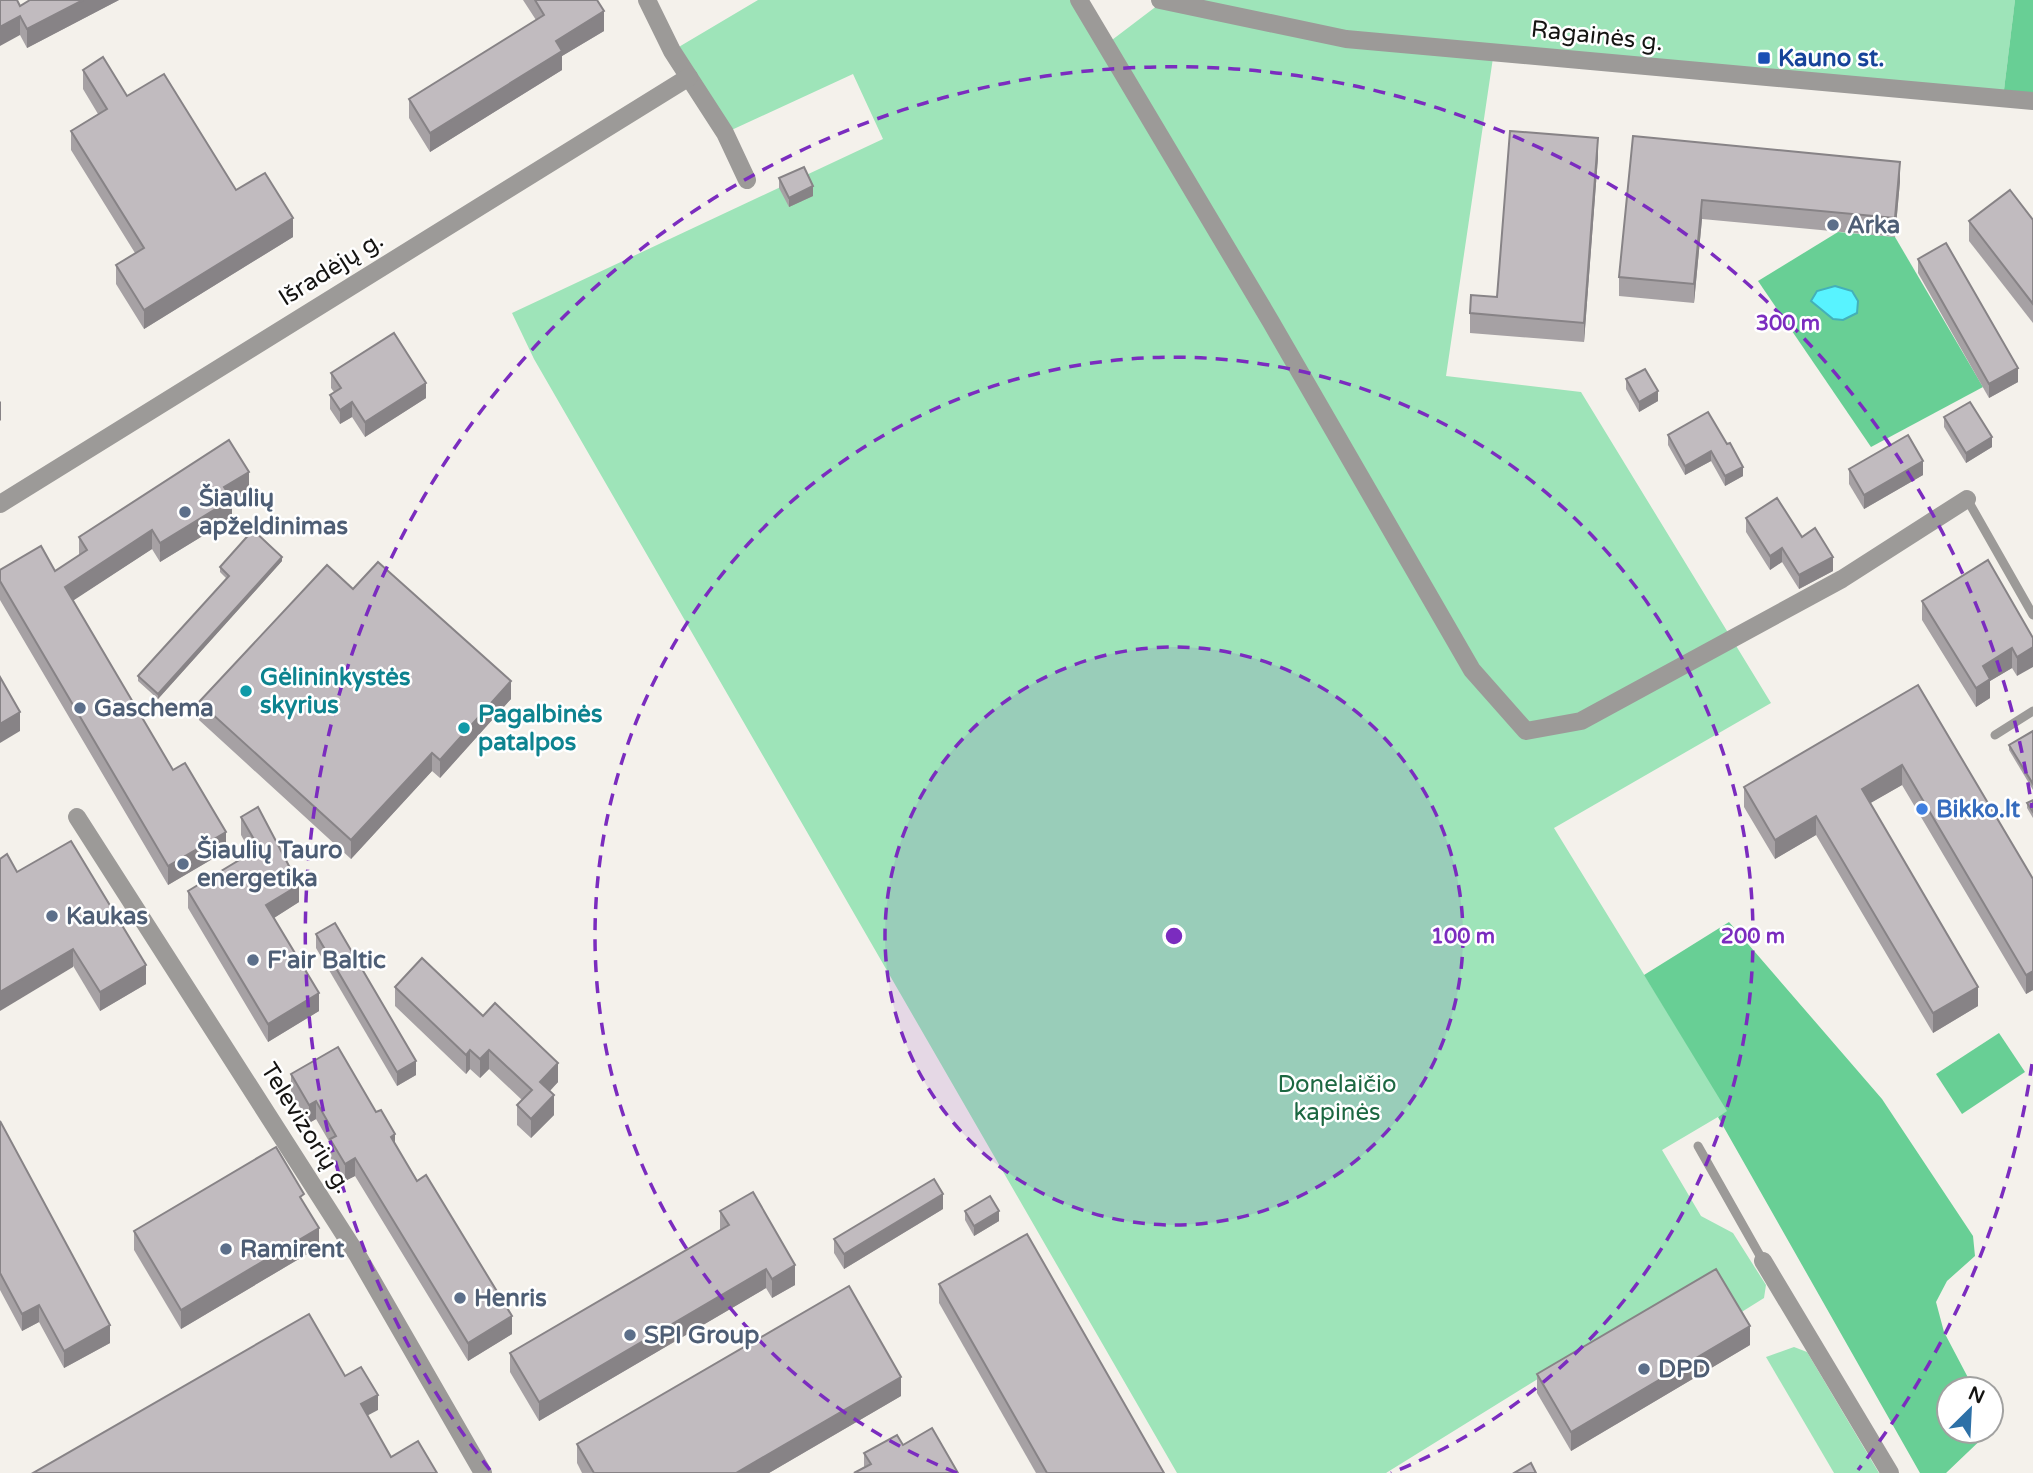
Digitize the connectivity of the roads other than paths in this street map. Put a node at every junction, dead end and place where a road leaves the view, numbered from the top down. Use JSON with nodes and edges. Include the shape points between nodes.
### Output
{"nodes":[{"id":1,"x":647,"y":0,"type":"edge"},
{"id":2,"x":1079,"y":0,"type":"edge"},
{"id":3,"x":1160,"y":0,"type":"edge"},
{"id":4,"x":689,"y":76,"type":"junction"},
{"id":5,"x":2033,"y":101,"type":"edge"},
{"id":6,"x":747,"y":180,"type":"dead end"},
{"id":7,"x":1967,"y":499,"type":"joint"},
{"id":8,"x":0,"y":504,"type":"edge"},
{"id":9,"x":2033,"y":615,"type":"edge"},
{"id":10,"x":2033,"y":711,"type":"edge"},
{"id":11,"x":1995,"y":735,"type":"dead end"},
{"id":12,"x":77,"y":817,"type":"dead end"},
{"id":13,"x":1698,"y":1146,"type":"dead end"},
{"id":14,"x":1763,"y":1261,"type":"joint"},
{"id":15,"x":483,"y":1473,"type":"edge"},
{"id":16,"x":1891,"y":1473,"type":"edge"}],
"edges":[{"from":1,"to":4,"type":"street"},
{"from":2,"to":7,"type":"street","via":[[1472,670],[1527,731],[1581,720],[1842,579]]},
{"from":3,"to":5,"type":"street","name":"Ragainės g.","via":[[1346,39]]},
{"from":4,"to":6,"type":"street","via":[[725,133]]},
{"from":4,"to":8,"type":"street","name":"Išradėjų g."},
{"from":7,"to":9,"type":"lane"},
{"from":10,"to":11,"type":"lane"},
{"from":12,"to":15,"type":"street","name":"Televizorių g.","via":[[358,1256]]},
{"from":13,"to":14,"type":"lane"},
{"from":14,"to":16,"type":"street"}]}
